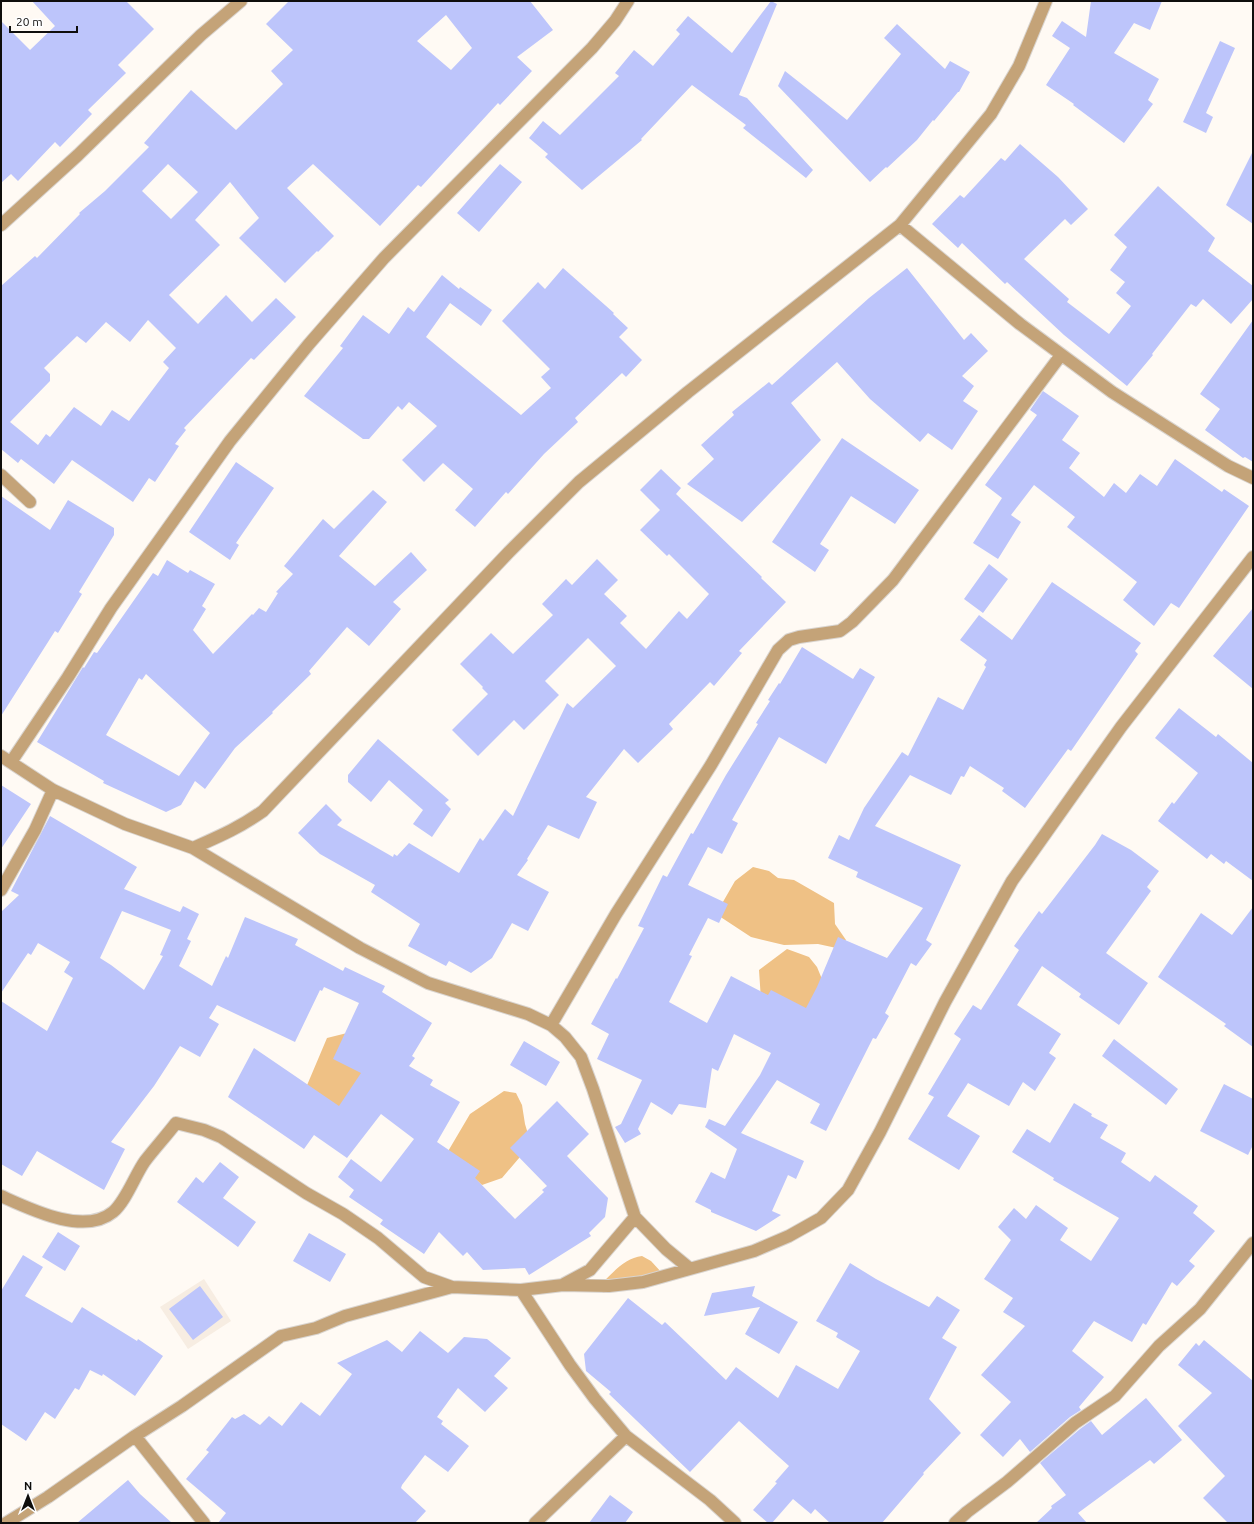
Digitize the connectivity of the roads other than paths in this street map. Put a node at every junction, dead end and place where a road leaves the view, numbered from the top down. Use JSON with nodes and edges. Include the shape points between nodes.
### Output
{"nodes":[{"id":1,"x":241,"y":1,"type":"edge"},
{"id":2,"x":628,"y":1,"type":"edge"},
{"id":3,"x":1046,"y":1,"type":"edge"},
{"id":4,"x":1,"y":225,"type":"edge"},
{"id":5,"x":900,"y":225,"type":"junction"},
{"id":6,"x":1060,"y":355,"type":"junction"},
{"id":7,"x":1,"y":474,"type":"edge"},
{"id":8,"x":1253,"y":478,"type":"edge"},
{"id":9,"x":30,"y":502,"type":"dead end"},
{"id":10,"x":1253,"y":557,"type":"edge"},
{"id":11,"x":6,"y":759,"type":"edge"},
{"id":12,"x":53,"y":790,"type":"junction"},
{"id":13,"x":193,"y":848,"type":"junction"},
{"id":14,"x":1,"y":890,"type":"edge"},
{"id":15,"x":551,"y":1025,"type":"junction"},
{"id":16,"x":1,"y":1196,"type":"edge"},
{"id":17,"x":635,"y":1217,"type":"junction"},
{"id":18,"x":1253,"y":1243,"type":"edge"},
{"id":19,"x":689,"y":1268,"type":"junction"},
{"id":20,"x":563,"y":1285,"type":"junction"},
{"id":21,"x":452,"y":1287,"type":"junction"},
{"id":22,"x":521,"y":1290,"type":"junction"},
{"id":23,"x":135,"y":1436,"type":"junction"},
{"id":24,"x":626,"y":1436,"type":"junction"},
{"id":25,"x":6,"y":1523,"type":"edge"},
{"id":26,"x":204,"y":1523,"type":"edge"},
{"id":27,"x":535,"y":1523,"type":"edge"},
{"id":28,"x":735,"y":1523,"type":"edge"},
{"id":29,"x":955,"y":1523,"type":"edge"}],
"edges":[{"from":1,"to":4,"type":"street","via":[[201,35],[84,150]]},
{"from":2,"to":11,"type":"street","via":[[592,48],[384,258],[309,344],[230,441],[111,608],[68,677]]},
{"from":3,"to":5,"type":"street","via":[[1019,66],[991,114]]},
{"from":5,"to":6,"type":"street"},
{"from":5,"to":13,"type":"street","via":[[688,392],[579,482],[263,811],[230,832]]},
{"from":6,"to":8,"type":"street","via":[[1118,396],[1228,466]]},
{"from":6,"to":15,"type":"street","via":[[888,585],[840,631],[789,640],[778,650],[711,765],[616,914]]},
{"from":7,"to":9,"type":"street"},
{"from":10,"to":19,"type":"street","via":[[1121,727],[1012,881],[949,995],[848,1190],[820,1218],[789,1236],[754,1251]]},
{"from":11,"to":12,"type":"street"},
{"from":12,"to":13,"type":"street","via":[[125,824]]},
{"from":12,"to":14,"type":"street","via":[[35,830]]},
{"from":13,"to":15,"type":"street","via":[[360,948],[428,983],[528,1014]]},
{"from":15,"to":17,"type":"street","via":[[566,1037],[581,1057]]},
{"from":16,"to":21,"type":"street","via":[[37,1212],[78,1222],[105,1216],[120,1204],[145,1161],[176,1123],[221,1137],[306,1193],[344,1214],[396,1252],[424,1277]]},
{"from":17,"to":19,"type":"street"},
{"from":17,"to":20,"type":"street","via":[[590,1270]]},
{"from":18,"to":29,"type":"street","via":[[1200,1309],[1159,1346],[1115,1396],[1075,1423]]},
{"from":19,"to":20,"type":"street","via":[[643,1282],[609,1286]]},
{"from":20,"to":22,"type":"street"},
{"from":21,"to":22,"type":"street"},
{"from":21,"to":23,"type":"street","via":[[281,1336]]},
{"from":22,"to":24,"type":"street","via":[[570,1365]]},
{"from":23,"to":25,"type":"street"},
{"from":23,"to":26,"type":"street"},
{"from":24,"to":27,"type":"street"},
{"from":24,"to":28,"type":"street","via":[[710,1500]]}]}
